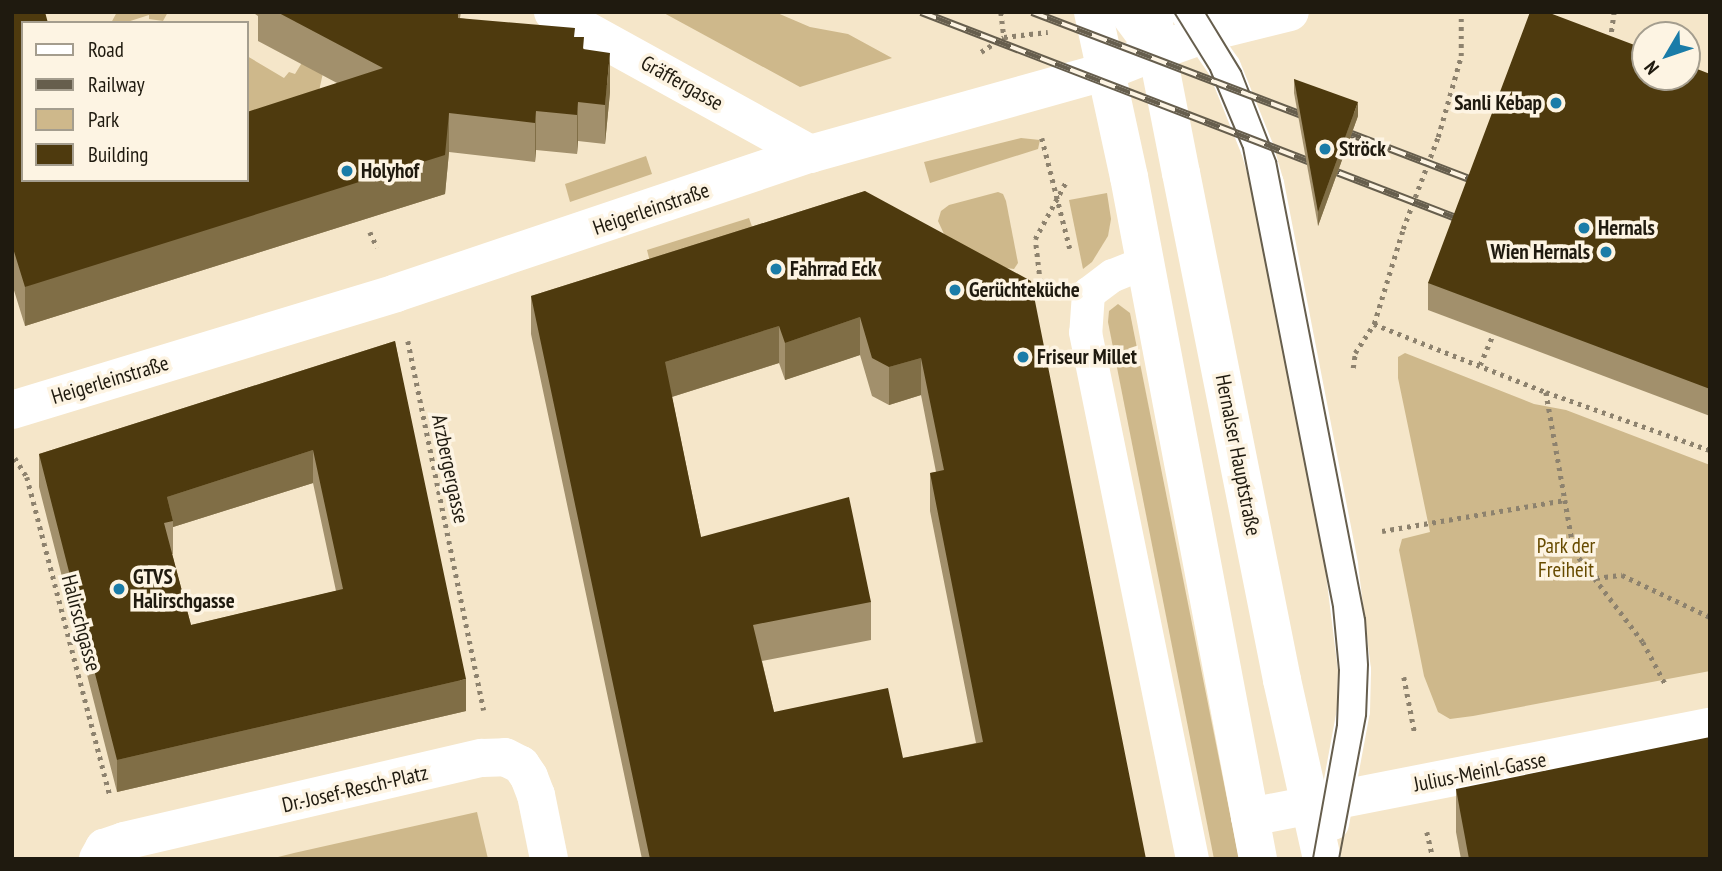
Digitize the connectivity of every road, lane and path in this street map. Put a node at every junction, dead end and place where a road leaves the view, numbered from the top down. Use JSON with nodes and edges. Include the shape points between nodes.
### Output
{"nodes":[{"id":1,"x":553,"y":12,"type":"edge"},
{"id":2,"x":1093,"y":12,"type":"edge"},
{"id":3,"x":1128,"y":12,"type":"edge"},
{"id":4,"x":1153,"y":12,"type":"edge"},
{"id":5,"x":1167,"y":12,"type":"edge"},
{"id":6,"x":1290,"y":12,"type":"edge"},
{"id":7,"x":1461,"y":12,"type":"edge"},
{"id":8,"x":1614,"y":12,"type":"edge"},
{"id":9,"x":1195,"y":24,"type":"edge"},
{"id":10,"x":1608,"y":44,"type":"edge"},
{"id":11,"x":1157,"y":51,"type":"junction"},
{"id":12,"x":1104,"y":72,"type":"junction"},
{"id":13,"x":1030,"y":92,"type":"junction"},
{"id":14,"x":810,"y":154,"type":"junction"},
{"id":15,"x":370,"y":232,"type":"dead end"},
{"id":16,"x":1145,"y":262,"type":"junction"},
{"id":17,"x":1029,"y":287,"type":"edge"},
{"id":18,"x":1042,"y":289,"type":"dead end"},
{"id":19,"x":396,"y":293,"type":"junction"},
{"id":20,"x":1088,"y":293,"type":"junction"},
{"id":21,"x":1374,"y":324,"type":"junction"},
{"id":22,"x":1493,"y":334,"type":"edge"},
{"id":23,"x":1480,"y":365,"type":"junction"},
{"id":24,"x":1352,"y":379,"type":"dead end"},
{"id":25,"x":1545,"y":392,"type":"junction"},
{"id":26,"x":12,"y":410,"type":"edge"},
{"id":27,"x":1710,"y":450,"type":"edge"},
{"id":28,"x":12,"y":455,"type":"edge"},
{"id":29,"x":1565,"y":500,"type":"junction"},
{"id":30,"x":1377,"y":519,"type":"dead end"},
{"id":31,"x":1380,"y":531,"type":"junction"},
{"id":32,"x":1370,"y":533,"type":"dead end"},
{"id":33,"x":1382,"y":543,"type":"dead end"},
{"id":34,"x":1595,"y":578,"type":"junction"},
{"id":35,"x":1710,"y":617,"type":"edge"},
{"id":36,"x":1403,"y":672,"type":"dead end"},
{"id":37,"x":485,"y":717,"type":"dead end"},
{"id":38,"x":1695,"y":730,"type":"edge"},
{"id":39,"x":1416,"y":740,"type":"dead end"},
{"id":40,"x":111,"y":802,"type":"dead end"},
{"id":41,"x":1324,"y":802,"type":"junction"},
{"id":42,"x":1250,"y":817,"type":"junction"},
{"id":43,"x":1426,"y":826,"type":"dead end"},
{"id":44,"x":98,"y":859,"type":"edge"},
{"id":45,"x":549,"y":859,"type":"edge"},
{"id":46,"x":1192,"y":859,"type":"edge"},
{"id":47,"x":1258,"y":859,"type":"edge"},
{"id":48,"x":1323,"y":859,"type":"edge"},
{"id":49,"x":1433,"y":859,"type":"edge"}],
"edges":[{"from":1,"to":14,"type":"street","name":"Gräffergasse"},
{"from":2,"to":12,"type":"street"},
{"from":3,"to":11,"type":"street"},
{"from":4,"to":11,"type":"street","name":"Hernalser Hauptstraße"},
{"from":5,"to":11,"type":"lane","name":"Hernalser Hauptstraße"},
{"from":6,"to":9,"type":"street","name":"Heigerleinstraße"},
{"from":7,"to":21,"type":"path","via":[[1461,56]]},
{"from":8,"to":10,"type":"path"},
{"from":9,"to":11,"type":"street","name":"Heigerleinstraße"},
{"from":9,"to":41,"type":"lane","via":[[1224,67],[1267,183],[1341,565],[1354,670],[1353,710]]},
{"from":11,"to":12,"type":"street","name":"Heigerleinstraße"},
{"from":11,"to":41,"type":"street","name":"Hernalser Hauptstraße","via":[[1280,666]]},
{"from":12,"to":13,"type":"street","name":"Heigerleinstraße"},
{"from":12,"to":16,"type":"street"},
{"from":13,"to":14,"type":"street","name":"Heigerleinstraße"},
{"from":13,"to":20,"type":"path","via":[[1076,274]]},
{"from":14,"to":19,"type":"street","name":"Heigerleinstraße"},
{"from":15,"to":19,"type":"path","name":"Arzbergergasse"},
{"from":16,"to":20,"type":"lane","via":[[1112,275]]},
{"from":16,"to":42,"type":"street"},
{"from":17,"to":18,"type":"path"},
{"from":19,"to":26,"type":"street","name":"Heigerleinstraße"},
{"from":19,"to":37,"type":"path","name":"Arzbergergasse"},
{"from":20,"to":46,"type":"lane","via":[[1085,332]]},
{"from":21,"to":23,"type":"path"},
{"from":21,"to":24,"type":"path","via":[[1355,353]]},
{"from":22,"to":23,"type":"path"},
{"from":23,"to":25,"type":"path"},
{"from":25,"to":27,"type":"path"},
{"from":25,"to":29,"type":"path"},
{"from":28,"to":40,"type":"path","name":"Halirschgasse","via":[[27,477]]},
{"from":29,"to":31,"type":"path"},
{"from":29,"to":34,"type":"path","via":[[1574,551]]},
{"from":30,"to":31,"type":"path"},
{"from":31,"to":32,"type":"path"},
{"from":31,"to":33,"type":"path"},
{"from":34,"to":35,"type":"path","via":[[1622,575]]},
{"from":34,"to":38,"type":"path","via":[[1643,642],[1674,703]]},
{"from":36,"to":39,"type":"path"},
{"from":38,"to":41,"type":"street","name":"Julius-Meinl-Gasse"},
{"from":41,"to":42,"type":"street","name":"Julius-Meinl-Gasse"},
{"from":41,"to":48,"type":"street","name":"Hernalser Hauptstraße"},
{"from":42,"to":47,"type":"street"},
{"from":43,"to":49,"type":"path"},
{"from":44,"to":45,"type":"street","name":"Dr.-Josef-Resch-Platz","via":[[104,848],[124,841],[482,758],[505,757],[521,765],[529,777]]}]}
